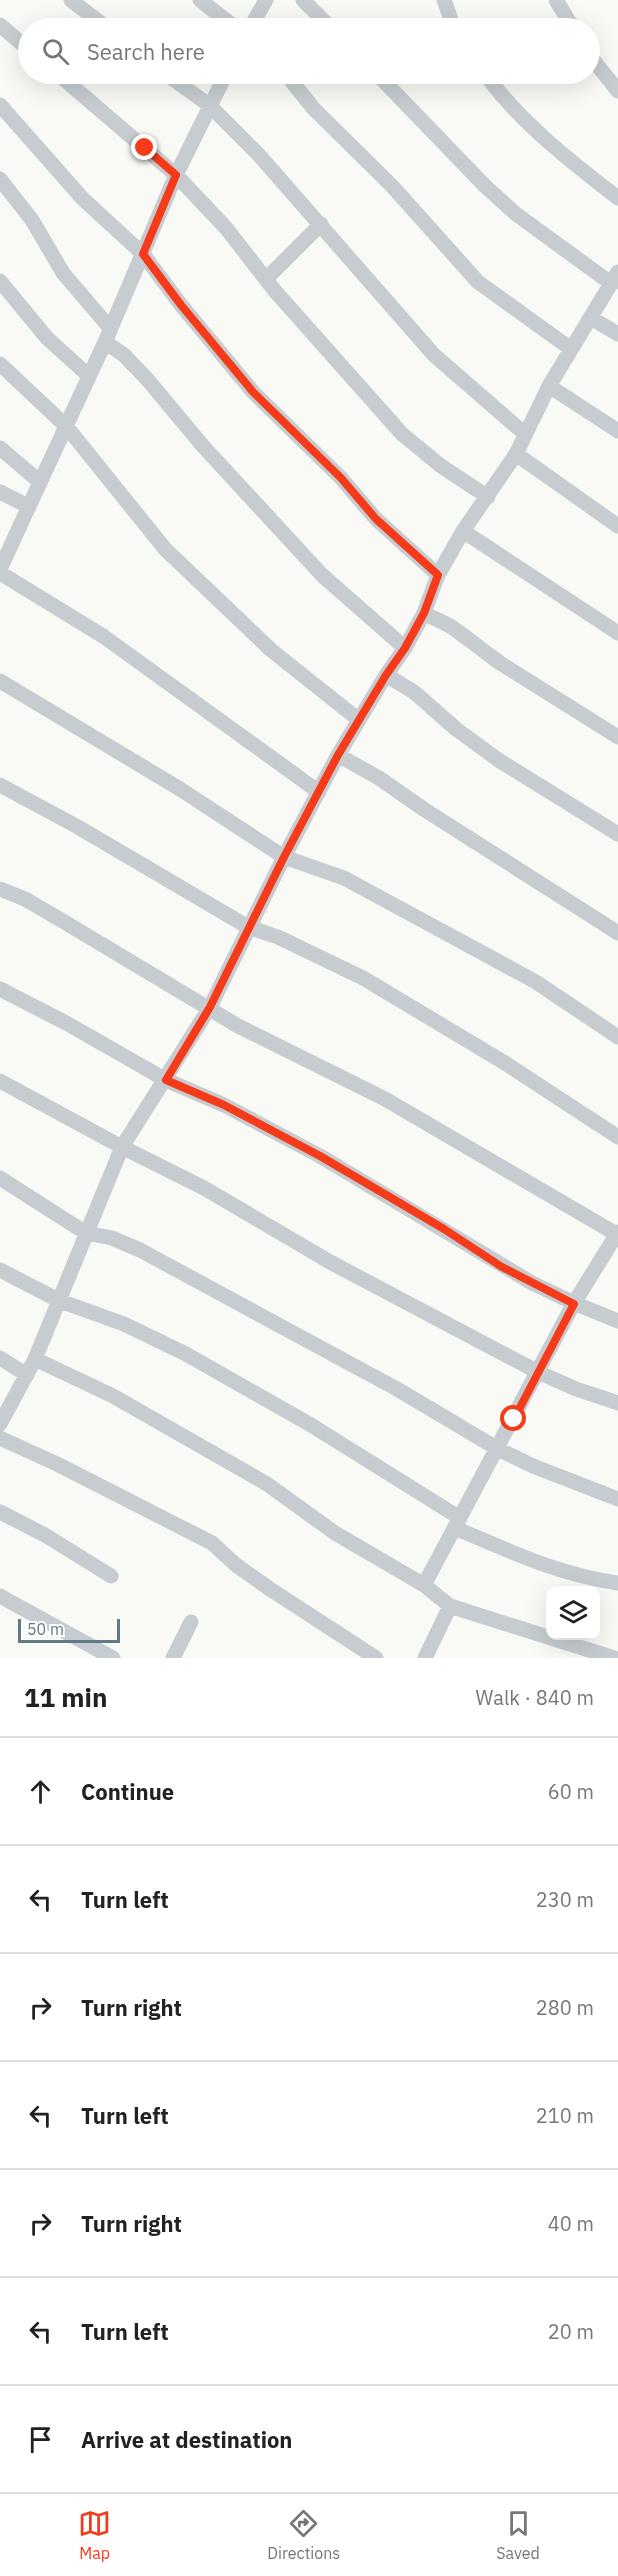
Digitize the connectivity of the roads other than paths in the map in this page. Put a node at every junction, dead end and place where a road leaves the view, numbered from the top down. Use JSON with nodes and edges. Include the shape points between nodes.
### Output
{"nodes":[{"id":1,"x":71,"y":0,"type":"edge"},
{"id":2,"x":200,"y":0,"type":"edge"},
{"id":3,"x":266,"y":0,"type":"edge"},
{"id":4,"x":303,"y":0,"type":"edge"},
{"id":5,"x":444,"y":0,"type":"edge"},
{"id":6,"x":556,"y":0,"type":"edge"},
{"id":7,"x":94,"y":18,"type":"edge"},
{"id":8,"x":223,"y":18,"type":"edge"},
{"id":9,"x":256,"y":18,"type":"edge"},
{"id":10,"x":321,"y":18,"type":"edge"},
{"id":11,"x":450,"y":18,"type":"edge"},
{"id":12,"x":567,"y":18,"type":"edge"},
{"id":13,"x":0,"y":25,"type":"edge"},
{"id":14,"x":18,"y":40,"type":"edge"},
{"id":15,"x":600,"y":68,"type":"edge"},
{"id":16,"x":70,"y":84,"type":"edge"},
{"id":17,"x":180,"y":84,"type":"edge"},
{"id":18,"x":221,"y":84,"type":"edge"},
{"id":19,"x":294,"y":84,"type":"edge"},
{"id":20,"x":387,"y":84,"type":"edge"},
{"id":21,"x":492,"y":84,"type":"edge"},
{"id":22,"x":618,"y":91,"type":"edge"},
{"id":23,"x":0,"y":105,"type":"edge"},
{"id":24,"x":209,"y":105,"type":"junction"},
{"id":25,"x":176,"y":175,"type":"junction"},
{"id":26,"x":0,"y":179,"type":"edge"},
{"id":27,"x":618,"y":198,"type":"edge"},
{"id":28,"x":321,"y":224,"type":"junction"},
{"id":29,"x":143,"y":254,"type":"junction"},
{"id":30,"x":615,"y":278,"type":"edge"},
{"id":31,"x":266,"y":279,"type":"junction"},
{"id":32,"x":0,"y":281,"type":"edge"},
{"id":33,"x":591,"y":318,"type":"junction"},
{"id":34,"x":618,"y":334,"type":"edge"},
{"id":35,"x":108,"y":335,"type":"junction"},
{"id":36,"x":571,"y":349,"type":"junction"},
{"id":37,"x":0,"y":364,"type":"edge"},
{"id":38,"x":89,"y":376,"type":"junction"},
{"id":39,"x":549,"y":386,"type":"junction"},
{"id":40,"x":66,"y":426,"type":"junction"},
{"id":41,"x":618,"y":431,"type":"edge"},
{"id":42,"x":525,"y":434,"type":"junction"},
{"id":43,"x":0,"y":448,"type":"edge"},
{"id":44,"x":516,"y":454,"type":"junction"},
{"id":45,"x":40,"y":482,"type":"junction"},
{"id":46,"x":0,"y":492,"type":"edge"},
{"id":47,"x":488,"y":497,"type":"junction"},
{"id":48,"x":28,"y":506,"type":"junction"},
{"id":49,"x":618,"y":526,"type":"edge"},
{"id":50,"x":463,"y":531,"type":"junction"},
{"id":51,"x":0,"y":571,"type":"edge"},
{"id":52,"x":438,"y":575,"type":"junction"},
{"id":53,"x":424,"y":613,"type":"junction"},
{"id":54,"x":618,"y":633,"type":"edge"},
{"id":55,"x":405,"y":648,"type":"junction"},
{"id":56,"x":386,"y":675,"type":"junction"},
{"id":57,"x":0,"y":681,"type":"edge"},
{"id":58,"x":359,"y":720,"type":"junction"},
{"id":59,"x":618,"y":737,"type":"edge"},
{"id":60,"x":338,"y":755,"type":"junction"},
{"id":61,"x":0,"y":785,"type":"edge"},
{"id":62,"x":319,"y":792,"type":"junction"},
{"id":63,"x":618,"y":834,"type":"edge"},
{"id":64,"x":284,"y":857,"type":"junction"},
{"id":65,"x":0,"y":889,"type":"edge"},
{"id":66,"x":248,"y":927,"type":"junction"},
{"id":67,"x":618,"y":933,"type":"edge"},
{"id":68,"x":0,"y":989,"type":"edge"},
{"id":69,"x":210,"y":1007,"type":"junction"},
{"id":70,"x":618,"y":1037,"type":"edge"},
{"id":71,"x":166,"y":1080,"type":"junction"},
{"id":72,"x":0,"y":1081,"type":"edge"},
{"id":73,"x":618,"y":1137,"type":"edge"},
{"id":74,"x":122,"y":1147,"type":"junction"},
{"id":75,"x":0,"y":1178,"type":"edge"},
{"id":76,"x":86,"y":1233,"type":"junction"},
{"id":77,"x":618,"y":1234,"type":"edge"},
{"id":78,"x":0,"y":1270,"type":"edge"},
{"id":79,"x":60,"y":1301,"type":"junction"},
{"id":80,"x":574,"y":1304,"type":"junction"},
{"id":81,"x":618,"y":1321,"type":"edge"},
{"id":82,"x":0,"y":1358,"type":"edge"},
{"id":83,"x":35,"y":1359,"type":"junction"},
{"id":84,"x":538,"y":1372,"type":"junction"},
{"id":85,"x":27,"y":1375,"type":"junction"},
{"id":86,"x":618,"y":1403,"type":"edge"},
{"id":87,"x":0,"y":1424,"type":"edge"},
{"id":88,"x":0,"y":1438,"type":"edge"},
{"id":89,"x":498,"y":1449,"type":"junction"},
{"id":90,"x":618,"y":1499,"type":"edge"},
{"id":91,"x":0,"y":1512,"type":"edge"},
{"id":92,"x":458,"y":1523,"type":"junction"},
{"id":93,"x":111,"y":1576,"type":"dead end"},
{"id":94,"x":618,"y":1583,"type":"edge"},
{"id":95,"x":424,"y":1585,"type":"junction"},
{"id":96,"x":0,"y":1596,"type":"edge"},
{"id":97,"x":450,"y":1606,"type":"junction"},
{"id":98,"x":191,"y":1622,"type":"dead end"},
{"id":99,"x":113,"y":1658,"type":"edge"},
{"id":100,"x":173,"y":1658,"type":"edge"},
{"id":101,"x":376,"y":1658,"type":"edge"},
{"id":102,"x":425,"y":1658,"type":"edge"},
{"id":103,"x":614,"y":1658,"type":"edge"}],
"edges":[{"from":1,"to":7,"type":"street"},
{"from":2,"to":8,"type":"street"},
{"from":3,"to":9,"type":"street"},
{"from":4,"to":10,"type":"street"},
{"from":5,"to":11,"type":"street"},
{"from":6,"to":12,"type":"street"},
{"from":13,"to":14,"type":"street"},
{"from":15,"to":22,"type":"street"},
{"from":16,"to":25,"type":"street"},
{"from":17,"to":24,"type":"street"},
{"from":18,"to":24,"type":"street"},
{"from":19,"to":36,"type":"street","via":[[478,282]]},
{"from":20,"to":30,"type":"street","via":[[516,214]]},
{"from":21,"to":27,"type":"street","via":[[541,134]]},
{"from":23,"to":29,"type":"street","via":[[83,199]]},
{"from":24,"to":25,"type":"street"},
{"from":24,"to":28,"type":"street"},
{"from":25,"to":29,"type":"street"},
{"from":25,"to":31,"type":"street","via":[[226,228]]},
{"from":26,"to":35,"type":"street"},
{"from":28,"to":31,"type":"street"},
{"from":28,"to":42,"type":"street","via":[[434,355]]},
{"from":29,"to":35,"type":"street"},
{"from":29,"to":52,"type":"street","via":[[253,392],[341,478],[376,519]]},
{"from":30,"to":33,"type":"street"},
{"from":31,"to":47,"type":"street","via":[[402,434]]},
{"from":32,"to":38,"type":"street","via":[[47,338]]},
{"from":33,"to":34,"type":"street"},
{"from":33,"to":36,"type":"street"},
{"from":35,"to":38,"type":"street"},
{"from":35,"to":55,"type":"street","via":[[202,445],[322,575]]},
{"from":36,"to":39,"type":"street"},
{"from":37,"to":40,"type":"street"},
{"from":38,"to":40,"type":"street"},
{"from":39,"to":41,"type":"street"},
{"from":39,"to":42,"type":"street"},
{"from":40,"to":45,"type":"street"},
{"from":40,"to":58,"type":"street","via":[[165,549],[271,650]]},
{"from":42,"to":44,"type":"street"},
{"from":43,"to":45,"type":"street"},
{"from":44,"to":47,"type":"street"},
{"from":44,"to":49,"type":"street"},
{"from":45,"to":48,"type":"street"},
{"from":46,"to":48,"type":"street"},
{"from":47,"to":50,"type":"street"},
{"from":48,"to":51,"type":"street"},
{"from":50,"to":52,"type":"street"},
{"from":50,"to":54,"type":"street"},
{"from":51,"to":62,"type":"street","via":[[103,636]]},
{"from":52,"to":53,"type":"street"},
{"from":53,"to":55,"type":"street"},
{"from":53,"to":59,"type":"street","via":[[452,627],[500,663]]},
{"from":55,"to":56,"type":"street"},
{"from":56,"to":58,"type":"street"},
{"from":56,"to":63,"type":"street","via":[[414,692],[500,761]]},
{"from":57,"to":64,"type":"street","via":[[180,789]]},
{"from":58,"to":60,"type":"street"},
{"from":60,"to":62,"type":"street"},
{"from":60,"to":67,"type":"street"},
{"from":61,"to":66,"type":"street"},
{"from":62,"to":64,"type":"street"},
{"from":64,"to":66,"type":"street"},
{"from":64,"to":70,"type":"street","via":[[344,878],[442,930],[536,982]]},
{"from":65,"to":69,"type":"street","via":[[25,899]]},
{"from":66,"to":69,"type":"street"},
{"from":66,"to":73,"type":"street","via":[[278,937],[363,978],[505,1063]]},
{"from":68,"to":71,"type":"street"},
{"from":69,"to":71,"type":"street"},
{"from":69,"to":77,"type":"street","via":[[238,1026],[394,1105]]},
{"from":71,"to":74,"type":"street"},
{"from":71,"to":80,"type":"street","via":[[224,1105],[320,1156],[502,1267]]},
{"from":72,"to":74,"type":"street"},
{"from":74,"to":76,"type":"street"},
{"from":74,"to":84,"type":"street","via":[[204,1188],[330,1263]]},
{"from":75,"to":76,"type":"street"},
{"from":76,"to":79,"type":"street"},
{"from":76,"to":89,"type":"street","via":[[112,1238],[140,1250],[397,1389]]},
{"from":77,"to":80,"type":"street"},
{"from":78,"to":79,"type":"street"},
{"from":79,"to":83,"type":"street"},
{"from":79,"to":92,"type":"street","via":[[124,1324],[186,1354],[311,1425]]},
{"from":80,"to":81,"type":"street"},
{"from":80,"to":84,"type":"street"},
{"from":82,"to":85,"type":"street"},
{"from":83,"to":85,"type":"street"},
{"from":83,"to":95,"type":"street","via":[[112,1396],[267,1484],[335,1533]]},
{"from":84,"to":86,"type":"street"},
{"from":84,"to":89,"type":"street"},
{"from":85,"to":87,"type":"street"},
{"from":88,"to":101,"type":"street","via":[[212,1543],[270,1589]]},
{"from":89,"to":90,"type":"street"},
{"from":89,"to":92,"type":"street"},
{"from":91,"to":93,"type":"street"},
{"from":92,"to":94,"type":"street","via":[[546,1567]]},
{"from":92,"to":95,"type":"street"},
{"from":95,"to":97,"type":"street"},
{"from":96,"to":99,"type":"street"},
{"from":97,"to":102,"type":"street"},
{"from":97,"to":103,"type":"street"},
{"from":98,"to":100,"type":"street"}]}
